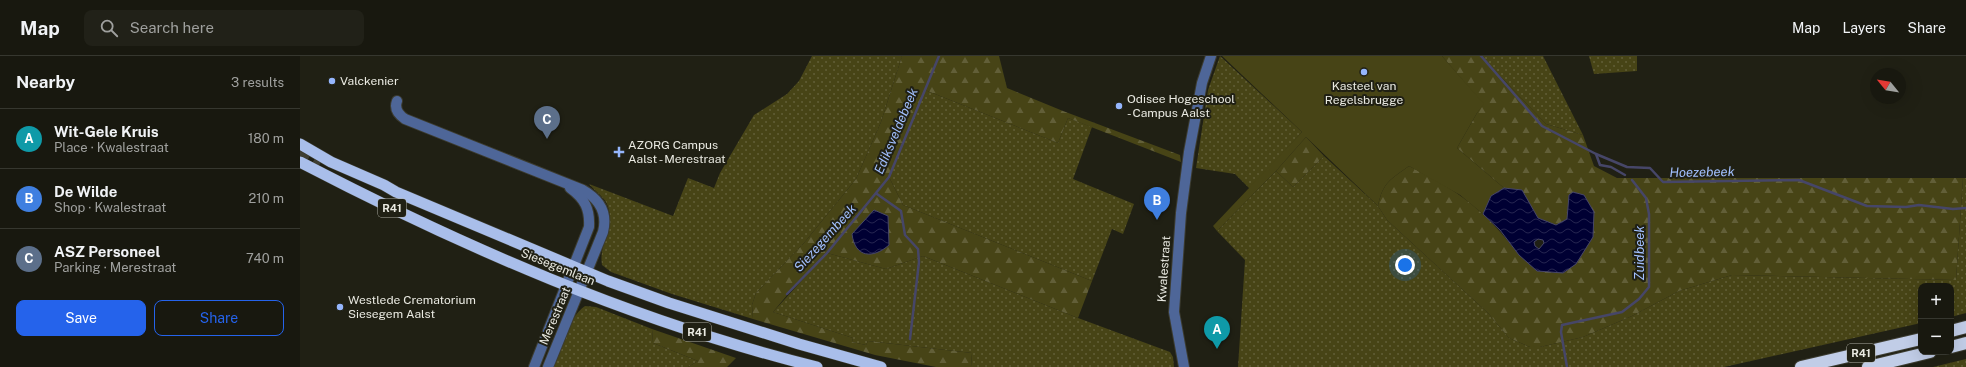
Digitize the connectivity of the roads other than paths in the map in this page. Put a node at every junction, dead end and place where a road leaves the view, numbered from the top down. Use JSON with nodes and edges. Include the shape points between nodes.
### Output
{"nodes":[{"id":1,"x":1211,"y":56,"type":"edge"},
{"id":2,"x":398,"y":101,"type":"dead end"},
{"id":3,"x":300,"y":144,"type":"edge"},
{"id":4,"x":300,"y":162,"type":"edge"},
{"id":5,"x":562,"y":182,"type":"junction"},
{"id":6,"x":573,"y":266,"type":"junction"},
{"id":7,"x":587,"y":272,"type":"junction"},
{"id":8,"x":565,"y":286,"type":"junction"},
{"id":9,"x":579,"y":291,"type":"junction"},
{"id":10,"x":1966,"y":327,"type":"edge"},
{"id":11,"x":1954,"y":330,"type":"edge"},
{"id":12,"x":1918,"y":340,"type":"edge"},
{"id":13,"x":1966,"y":343,"type":"edge"},
{"id":14,"x":1954,"y":346,"type":"edge"},
{"id":15,"x":1918,"y":355,"type":"edge"},
{"id":16,"x":534,"y":367,"type":"edge"},
{"id":17,"x":548,"y":367,"type":"edge"},
{"id":18,"x":817,"y":367,"type":"edge"},
{"id":19,"x":881,"y":367,"type":"edge"},
{"id":20,"x":1184,"y":367,"type":"edge"},
{"id":21,"x":1801,"y":367,"type":"edge"},
{"id":22,"x":1868,"y":367,"type":"edge"}],
"edges":[{"from":1,"to":20,"type":"street","name":"Kwalestraat","via":[[1202,83],[1181,213],[1174,312]]},
{"from":2,"to":5,"type":"street","name":"Merestraat","via":[[397,112],[406,119]]},
{"from":3,"to":6,"type":"highway","name":"Siesegemlaan","number":"R41","via":[[331,162],[396,192]]},
{"from":4,"to":8,"type":"highway","name":"Siesegemlaan","number":"R41","via":[[441,232]]},
{"from":5,"to":6,"type":"street","name":"Merestraat","via":[[582,198],[590,216],[589,227]]},
{"from":5,"to":7,"type":"street","name":"Merestraat","via":[[590,194],[603,211],[605,226]]},
{"from":6,"to":7,"type":"highway","name":"Siesegemlaan","number":"R41"},
{"from":6,"to":8,"type":"street","name":"Merestraat"},
{"from":7,"to":9,"type":"street","name":"Merestraat"},
{"from":7,"to":19,"type":"highway","name":"Siesegemlaan","number":"R41","via":[[669,303]]},
{"from":8,"to":9,"type":"highway","name":"Siesegemlaan","number":"R41"},
{"from":8,"to":16,"type":"street","name":"Merestraat"},
{"from":9,"to":17,"type":"street","name":"Merestraat"},
{"from":9,"to":18,"type":"highway","name":"Siesegemlaan","number":"R41","via":[[670,324]]},
{"from":10,"to":11,"type":"highway"},
{"from":12,"to":21,"type":"highway","number":"R41"},
{"from":13,"to":14,"type":"highway"},
{"from":15,"to":22,"type":"highway","number":"R41"}]}
